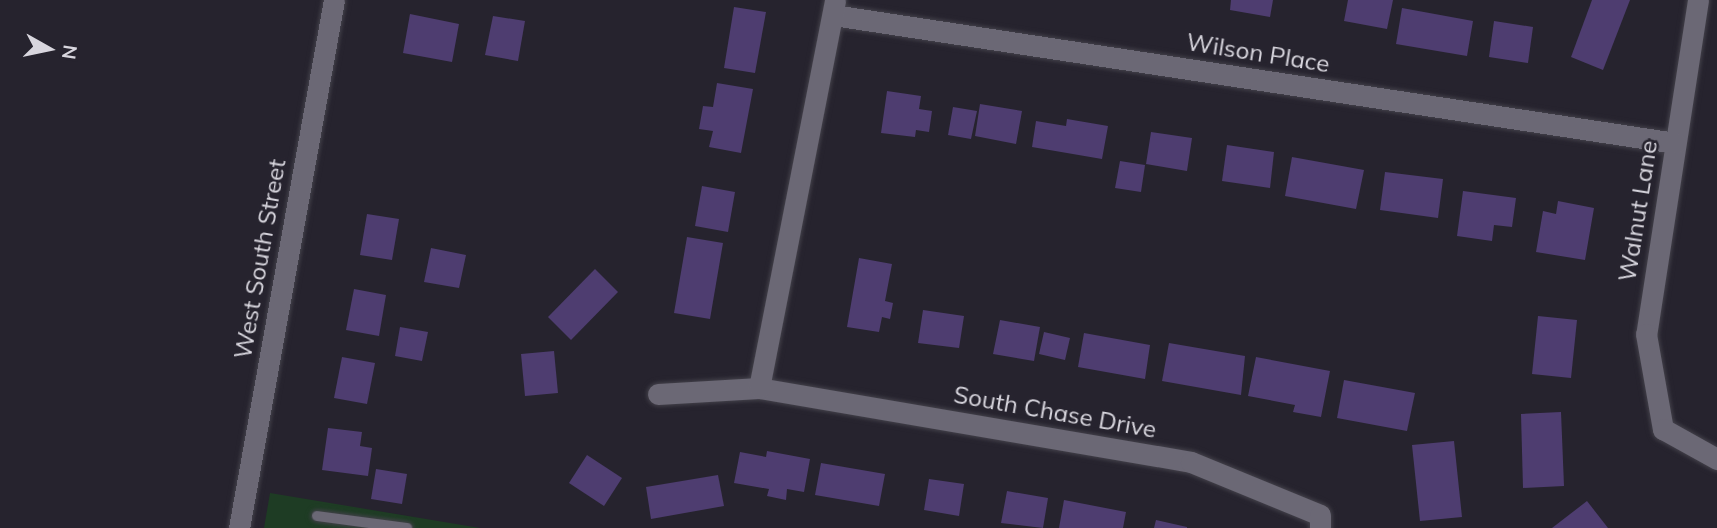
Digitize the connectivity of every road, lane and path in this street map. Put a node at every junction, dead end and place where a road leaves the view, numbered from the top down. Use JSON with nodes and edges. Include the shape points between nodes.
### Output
{"nodes":[{"id":1,"x":334,"y":0,"type":"edge"},
{"id":2,"x":1698,"y":0,"type":"edge"},
{"id":3,"x":834,"y":7,"type":"edge"},
{"id":4,"x":1675,"y":143,"type":"junction"},
{"id":5,"x":759,"y":388,"type":"junction"},
{"id":6,"x":658,"y":394,"type":"dead end"},
{"id":7,"x":1717,"y":459,"type":"edge"},
{"id":8,"x":317,"y":516,"type":"dead end"},
{"id":9,"x":239,"y":528,"type":"edge"},
{"id":10,"x":407,"y":528,"type":"edge"},
{"id":11,"x":1320,"y":528,"type":"edge"}],
"edges":[{"from":1,"to":9,"type":"street","name":"West South Street"},
{"from":2,"to":4,"type":"street","name":"Walnut Lane"},
{"from":3,"to":4,"type":"street","name":"Wilson Place"},
{"from":3,"to":5,"type":"street"},
{"from":4,"to":7,"type":"street","name":"Walnut Lane","via":[[1646,334],[1663,429]]},
{"from":5,"to":6,"type":"street","name":"South Chase Drive"},
{"from":5,"to":11,"type":"street","name":"South Chase Drive","via":[[1191,462],[1320,514]]},
{"from":8,"to":10,"type":"lane"}]}
